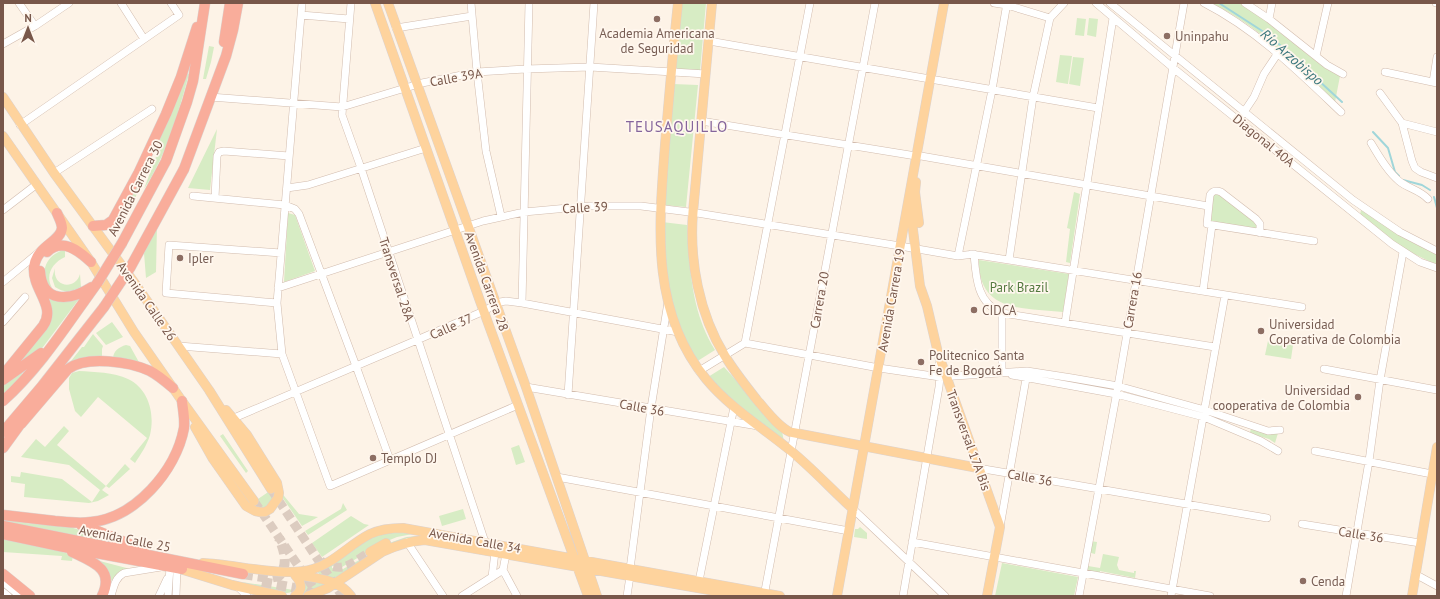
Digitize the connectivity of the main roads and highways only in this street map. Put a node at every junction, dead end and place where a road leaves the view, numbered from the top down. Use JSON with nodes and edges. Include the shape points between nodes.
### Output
{"nodes":[{"id":1,"x":230,"y":3,"type":"edge"},
{"id":2,"x":238,"y":3,"type":"edge"},
{"id":3,"x":375,"y":3,"type":"edge"},
{"id":4,"x":388,"y":3,"type":"edge"},
{"id":5,"x":678,"y":3,"type":"edge"},
{"id":6,"x":712,"y":3,"type":"edge"},
{"id":7,"x":944,"y":3,"type":"edge"},
{"id":8,"x":950,"y":3,"type":"edge"},
{"id":9,"x":205,"y":6,"type":"edge"},
{"id":10,"x":933,"y":79,"type":"junction"},
{"id":11,"x":3,"y":97,"type":"edge"},
{"id":12,"x":210,"y":97,"type":"junction"},
{"id":13,"x":3,"y":136,"type":"edge"},
{"id":14,"x":912,"y":195,"type":"junction"},
{"id":15,"x":57,"y":213,"type":"junction"},
{"id":16,"x":93,"y":226,"type":"junction"},
{"id":17,"x":91,"y":262,"type":"junction"},
{"id":18,"x":98,"y":282,"type":"junction"},
{"id":19,"x":54,"y":344,"type":"junction"},
{"id":20,"x":3,"y":375,"type":"edge"},
{"id":21,"x":3,"y":380,"type":"edge"},
{"id":22,"x":42,"y":386,"type":"junction"},
{"id":23,"x":173,"y":388,"type":"junction"},
{"id":24,"x":209,"y":390,"type":"junction"},
{"id":25,"x":3,"y":401,"type":"edge"},
{"id":26,"x":182,"y":401,"type":"junction"},
{"id":27,"x":21,"y":424,"type":"junction"},
{"id":28,"x":3,"y":432,"type":"edge"},
{"id":29,"x":864,"y":446,"type":"junction"},
{"id":30,"x":1437,"y":447,"type":"edge"},
{"id":31,"x":3,"y":448,"type":"edge"},
{"id":32,"x":978,"y":468,"type":"junction"},
{"id":33,"x":1435,"y":474,"type":"edge"},
{"id":34,"x":271,"y":489,"type":"tunnel mouth"},
{"id":35,"x":254,"y":501,"type":"tunnel mouth"},
{"id":36,"x":853,"y":509,"type":"junction"},
{"id":37,"x":3,"y":515,"type":"edge"},
{"id":38,"x":66,"y":522,"type":"junction"},
{"id":39,"x":3,"y":526,"type":"edge"},
{"id":40,"x":3,"y":534,"type":"edge"},
{"id":41,"x":19,"y":534,"type":"junction"},
{"id":42,"x":446,"y":536,"type":"junction"},
{"id":43,"x":64,"y":547,"type":"junction"},
{"id":44,"x":370,"y":552,"type":"tunnel mouth"},
{"id":45,"x":575,"y":562,"type":"junction"},
{"id":46,"x":585,"y":564,"type":"junction"},
{"id":47,"x":171,"y":566,"type":"junction"},
{"id":48,"x":264,"y":570,"type":"junction"},
{"id":49,"x":353,"y":571,"type":"junction"},
{"id":50,"x":3,"y":574,"type":"edge"},
{"id":51,"x":295,"y":575,"type":"junction"},
{"id":52,"x":243,"y":576,"type":"tunnel mouth"},
{"id":53,"x":335,"y":583,"type":"junction"},
{"id":54,"x":699,"y":588,"type":"edge"},
{"id":55,"x":350,"y":595,"type":"edge"},
{"id":56,"x":764,"y":595,"type":"edge"},
{"id":57,"x":30,"y":596,"type":"edge"},
{"id":58,"x":102,"y":596,"type":"edge"},
{"id":59,"x":282,"y":596,"type":"edge"},
{"id":60,"x":295,"y":596,"type":"edge"},
{"id":61,"x":308,"y":596,"type":"edge"},
{"id":62,"x":588,"y":596,"type":"edge"},
{"id":63,"x":597,"y":596,"type":"edge"},
{"id":64,"x":743,"y":596,"type":"edge"},
{"id":65,"x":780,"y":596,"type":"edge"},
{"id":66,"x":837,"y":596,"type":"edge"},
{"id":67,"x":987,"y":596,"type":"edge"},
{"id":68,"x":1412,"y":596,"type":"edge"}],
"edges":[{"from":1,"to":12,"type":"highway","via":[[223,46]]},
{"from":2,"to":12,"type":"highway","via":[[229,45]]},
{"from":3,"to":45,"type":"main road","name":"Avenida Carrera 28"},
{"from":4,"to":46,"type":"main road","name":"Avenida Carrera 28","via":[[526,388]]},
{"from":5,"to":36,"type":"main road","via":[[659,228],[668,302],[678,332],[690,357],[711,385],[734,407],[791,451]]},
{"from":6,"to":29,"type":"main road","name":"Calle 36","via":[[692,239],[705,312],[724,355],[763,406],[785,429],[794,433]]},
{"from":7,"to":10,"type":"main road","name":"Avenida Carrera 19"},
{"from":8,"to":10,"type":"main road","name":"Avenida Carrera 19"},
{"from":9,"to":16,"type":"highway","via":[[163,120],[138,174],[113,220],[106,225]]},
{"from":9,"to":18,"type":"highway","name":"Avenida Carrera 30","bridge":true,"via":[[188,102],[166,161]]},
{"from":10,"to":14,"type":"main road","name":"Avenida Carrera 19"},
{"from":11,"to":16,"type":"main road","name":"Avenida Calle 26"},
{"from":12,"to":22,"type":"highway","bridge":true,"via":[[184,169],[121,283]]},
{"from":13,"to":15,"type":"main road","name":"Avenida Calle 26"},
{"from":14,"to":29,"type":"main road","name":"Avenida Carrera 19","via":[[900,246]]},
{"from":14,"to":32,"type":"main road","name":"Transversal 17A Bis","via":[[927,306],[943,377]]},
{"from":15,"to":17,"type":"main road","name":"Avenida Calle 26"},
{"from":15,"to":20,"type":"highway","via":[[62,226],[60,234],[40,252],[35,262],[34,278],[47,307],[46,321]]},
{"from":16,"to":24,"type":"main road","name":"Avenida Calle 26"},
{"from":17,"to":18,"type":"highway","via":[[75,249],[60,246],[53,248],[48,251],[40,266],[42,282],[47,290],[65,298]]},
{"from":17,"to":23,"type":"main road","name":"Avenida Calle 26","via":[[134,332]]},
{"from":18,"to":19,"type":"highway","name":"Avenida Carrera 30"},
{"from":19,"to":21,"type":"highway","name":"Avenida Carrera 30"},
{"from":19,"to":25,"type":"highway","name":"Avenida Carrera 30"},
{"from":22,"to":27,"type":"highway"},
{"from":22,"to":28,"type":"highway"},
{"from":23,"to":26,"type":"main road","name":"Avenida Calle 26"},
{"from":23,"to":27,"type":"highway","via":[[152,372],[138,367],[107,362],[82,362],[68,369]]},
{"from":24,"to":26,"type":"main road","via":[[247,435],[278,488],[276,502],[265,512],[255,511],[246,506],[205,447]]},
{"from":24,"to":34,"type":"main road","name":"Avenida Calle 26"},
{"from":26,"to":35,"type":"main road","name":"Avenida Calle 26"},
{"from":26,"to":38,"type":"highway","via":[[184,420],[181,438],[156,484],[117,515],[91,522]]},
{"from":27,"to":31,"type":"highway"},
{"from":29,"to":32,"type":"main road","name":"Calle 36"},
{"from":29,"to":36,"type":"main road","name":"Avenida Carrera 19"},
{"from":30,"to":33,"type":"main road"},
{"from":32,"to":67,"type":"main road","name":"Transversal 17A Bis","via":[[1000,527]]},
{"from":33,"to":68,"type":"main road"},
{"from":36,"to":66,"type":"main road","name":"Avenida Carrera 19"},
{"from":37,"to":38,"type":"highway"},
{"from":38,"to":47,"type":"highway","via":[[96,530]]},
{"from":39,"to":41,"type":"highway","name":"Avenida Calle 25"},
{"from":40,"to":41,"type":"highway","name":"Avenida Calle 25"},
{"from":41,"to":43,"type":"highway","name":"Avenida Calle 25"},
{"from":41,"to":47,"type":"highway","name":"Avenida Calle 25"},
{"from":42,"to":44,"type":"main road","via":[[404,536]]},
{"from":42,"to":45,"type":"main road","name":"Avenida Calle 34"},
{"from":42,"to":48,"type":"main road","name":"Avenida Calle 34","via":[[415,529],[390,528],[370,535],[324,565],[313,569],[293,572]]},
{"from":43,"to":47,"type":"highway","name":"Avenida Calle 25"},
{"from":43,"to":58,"type":"highway","via":[[104,572],[106,583]]},
{"from":45,"to":46,"type":"main road","name":"Avenida Calle 34"},
{"from":45,"to":49,"type":"main road","name":"Avenida Calle 34","via":[[506,554],[431,541],[407,542],[382,552]]},
{"from":45,"to":62,"type":"main road","name":"Avenida Carrera 28"},
{"from":46,"to":54,"type":"main road","name":"Avenida Calle 34"},
{"from":46,"to":63,"type":"main road","name":"Avenida Carrera 28"},
{"from":47,"to":48,"type":"main road","name":"Avenida Calle 34","via":[[224,564]]},
{"from":47,"to":52,"type":"highway","name":"Avenida Calle 25"},
{"from":47,"to":59,"type":"main road","via":[[232,585]]},
{"from":48,"to":51,"type":"main road"},
{"from":49,"to":53,"type":"main road","name":"Avenida Calle 34"},
{"from":49,"to":55,"type":"main road","via":[[349,582]]},
{"from":50,"to":57,"type":"highway"},
{"from":51,"to":53,"type":"main road"},
{"from":51,"to":60,"type":"main road","via":[[301,589]]},
{"from":53,"to":55,"type":"main road"},
{"from":53,"to":61,"type":"main road","name":"Avenida Calle 34","via":[[321,592]]},
{"from":54,"to":56,"type":"main road","name":"Avenida Calle 34"},
{"from":54,"to":64,"type":"main road","name":"Avenida Calle 34"},
{"from":56,"to":65,"type":"main road","name":"Avenida Calle 34"}]}
